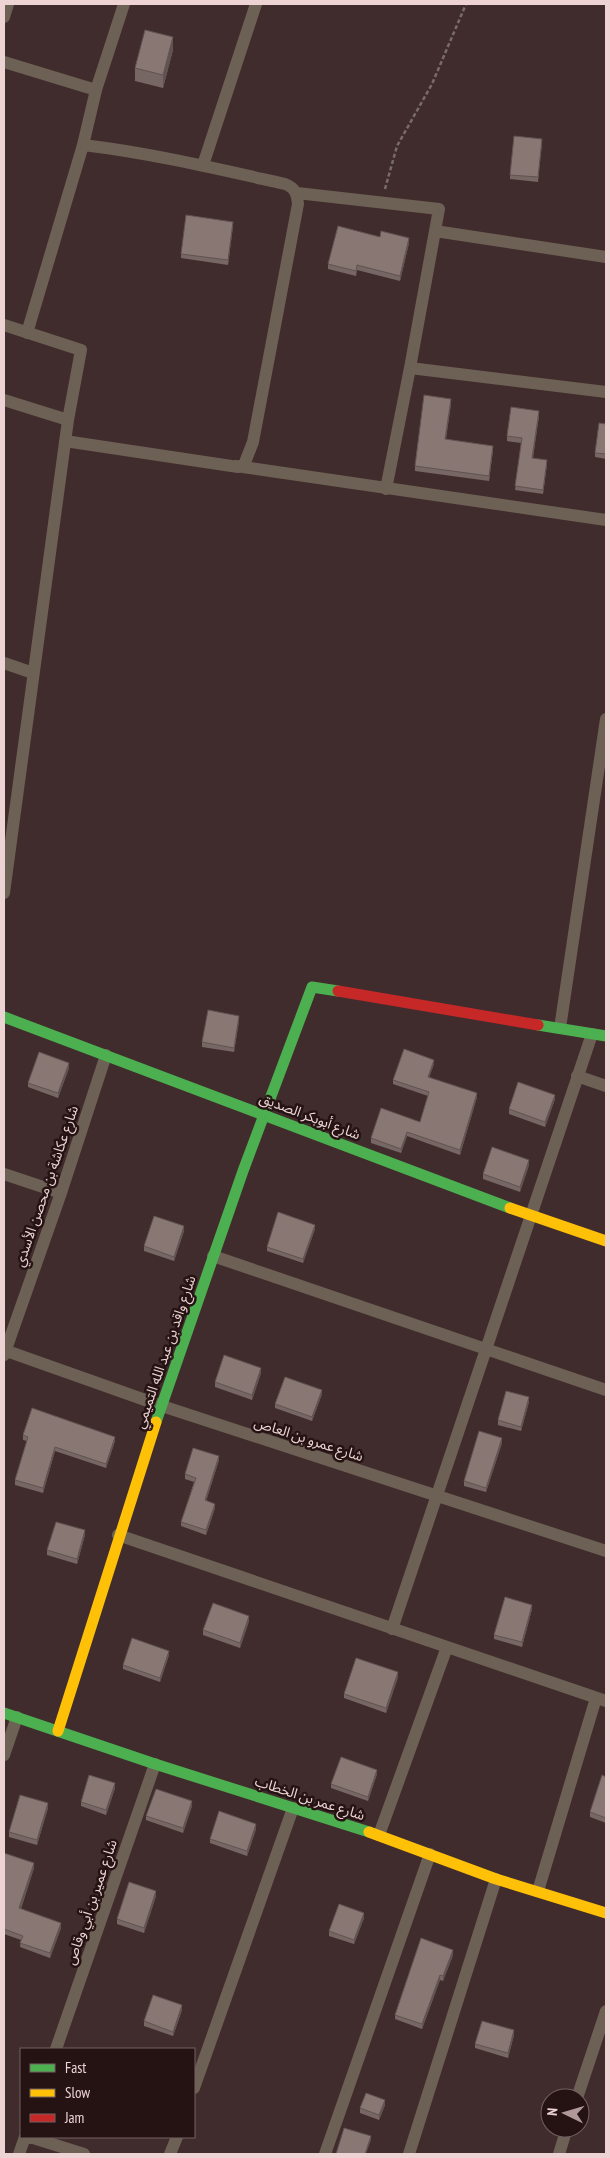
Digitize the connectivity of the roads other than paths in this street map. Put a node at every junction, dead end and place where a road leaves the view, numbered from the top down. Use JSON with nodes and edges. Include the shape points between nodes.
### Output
{"nodes":[{"id":1,"x":8,"y":4,"type":"edge"},
{"id":2,"x":124,"y":4,"type":"edge"},
{"id":3,"x":256,"y":4,"type":"edge"},
{"id":4,"x":4,"y":17,"type":"edge"},
{"id":5,"x":4,"y":62,"type":"edge"},
{"id":6,"x":96,"y":90,"type":"junction"},
{"id":7,"x":83,"y":145,"type":"junction"},
{"id":8,"x":203,"y":165,"type":"junction"},
{"id":9,"x":297,"y":193,"type":"junction"},
{"id":10,"x":435,"y":231,"type":"junction"},
{"id":11,"x":606,"y":257,"type":"edge"},
{"id":12,"x":4,"y":325,"type":"edge"},
{"id":13,"x":27,"y":333,"type":"junction"},
{"id":14,"x":410,"y":368,"type":"junction"},
{"id":15,"x":606,"y":392,"type":"edge"},
{"id":16,"x":4,"y":400,"type":"edge"},
{"id":17,"x":68,"y":420,"type":"junction"},
{"id":18,"x":65,"y":441,"type":"junction"},
{"id":19,"x":386,"y":489,"type":"junction"},
{"id":20,"x":606,"y":520,"type":"edge"},
{"id":21,"x":4,"y":663,"type":"edge"},
{"id":22,"x":33,"y":673,"type":"junction"},
{"id":23,"x":606,"y":719,"type":"edge"},
{"id":24,"x":4,"y":893,"type":"edge"},
{"id":25,"x":4,"y":1017,"type":"edge"},
{"id":26,"x":560,"y":1028,"type":"junction"},
{"id":27,"x":592,"y":1034,"type":"junction"},
{"id":28,"x":606,"y":1036,"type":"edge"},
{"id":29,"x":106,"y":1055,"type":"junction"},
{"id":30,"x":577,"y":1076,"type":"junction"},
{"id":31,"x":606,"y":1086,"type":"edge"},
{"id":32,"x":262,"y":1114,"type":"junction"},
{"id":33,"x":4,"y":1174,"type":"edge"},
{"id":34,"x":61,"y":1193,"type":"junction"},
{"id":35,"x":530,"y":1216,"type":"junction"},
{"id":36,"x":606,"y":1241,"type":"edge"},
{"id":37,"x":213,"y":1256,"type":"junction"},
{"id":38,"x":486,"y":1348,"type":"junction"},
{"id":39,"x":4,"y":1352,"type":"edge"},
{"id":40,"x":606,"y":1390,"type":"edge"},
{"id":41,"x":162,"y":1406,"type":"junction"},
{"id":42,"x":441,"y":1498,"type":"junction"},
{"id":43,"x":118,"y":1535,"type":"junction"},
{"id":44,"x":606,"y":1552,"type":"edge"},
{"id":45,"x":392,"y":1629,"type":"junction"},
{"id":46,"x":447,"y":1647,"type":"junction"},
{"id":47,"x":601,"y":1700,"type":"edge"},
{"id":48,"x":4,"y":1713,"type":"edge"},
{"id":49,"x":17,"y":1717,"type":"junction"},
{"id":50,"x":58,"y":1731,"type":"junction"},
{"id":51,"x":4,"y":1755,"type":"edge"},
{"id":52,"x":155,"y":1764,"type":"junction"},
{"id":53,"x":294,"y":1808,"type":"junction"},
{"id":54,"x":379,"y":1835,"type":"junction"},
{"id":55,"x":430,"y":1854,"type":"junction"},
{"id":56,"x":496,"y":1879,"type":"junction"},
{"id":57,"x":538,"y":1892,"type":"junction"},
{"id":58,"x":606,"y":1913,"type":"edge"},
{"id":59,"x":606,"y":2011,"type":"edge"},
{"id":60,"x":56,"y":2048,"type":"edge"},
{"id":61,"x":195,"y":2085,"type":"edge"},
{"id":62,"x":580,"y":2088,"type":"edge"},
{"id":63,"x":25,"y":2138,"type":"edge"},
{"id":64,"x":33,"y":2138,"type":"edge"},
{"id":65,"x":177,"y":2138,"type":"edge"},
{"id":66,"x":564,"y":2138,"type":"edge"},
{"id":67,"x":19,"y":2154,"type":"edge"},
{"id":68,"x":84,"y":2154,"type":"edge"},
{"id":69,"x":170,"y":2154,"type":"edge"},
{"id":70,"x":325,"y":2154,"type":"edge"},
{"id":71,"x":409,"y":2154,"type":"edge"},
{"id":72,"x":559,"y":2154,"type":"edge"}],
"edges":[{"from":1,"to":4,"type":"street"},
{"from":2,"to":6,"type":"street"},
{"from":3,"to":8,"type":"street"},
{"from":5,"to":6,"type":"street"},
{"from":6,"to":7,"type":"street"},
{"from":7,"to":8,"type":"street"},
{"from":7,"to":13,"type":"street"},
{"from":8,"to":9,"type":"street","via":[[285,184]]},
{"from":9,"to":10,"type":"street","via":[[439,209]]},
{"from":9,"to":18,"type":"street","via":[[298,204],[255,432],[244,465],[238,467]]},
{"from":10,"to":11,"type":"street"},
{"from":10,"to":14,"type":"street"},
{"from":12,"to":13,"type":"street"},
{"from":13,"to":17,"type":"street","via":[[81,350]]},
{"from":14,"to":15,"type":"street"},
{"from":14,"to":19,"type":"street"},
{"from":16,"to":17,"type":"street"},
{"from":17,"to":18,"type":"street"},
{"from":18,"to":19,"type":"street"},
{"from":18,"to":22,"type":"street"},
{"from":19,"to":20,"type":"street"},
{"from":21,"to":22,"type":"street"},
{"from":22,"to":24,"type":"street"},
{"from":23,"to":26,"type":"street"},
{"from":25,"to":29,"type":"street","name":"شارع أبوبكر الصديق"},
{"from":26,"to":27,"type":"street"},
{"from":26,"to":32,"type":"street","name":"شارع واقد بن عبد الله التميمي","via":[[312,987]]},
{"from":27,"to":28,"type":"street"},
{"from":27,"to":30,"type":"street"},
{"from":29,"to":32,"type":"street","name":"شارع أبوبكر الصديق"},
{"from":29,"to":34,"type":"street","name":"شارع عكاشة بن محصن الأسدي"},
{"from":30,"to":31,"type":"street"},
{"from":30,"to":35,"type":"street"},
{"from":32,"to":35,"type":"street","name":"شارع أبوبكر الصديق"},
{"from":32,"to":37,"type":"street","name":"شارع واقد بن عبد الله التميمي"},
{"from":33,"to":34,"type":"street"},
{"from":34,"to":39,"type":"street","name":"شارع عكاشة بن محصن الأسدي"},
{"from":35,"to":36,"type":"street","name":"شارع أبوبكر الصديق"},
{"from":35,"to":38,"type":"street"},
{"from":37,"to":38,"type":"street"},
{"from":37,"to":41,"type":"street","name":"شارع واقد بن عبد الله التميمي"},
{"from":38,"to":40,"type":"street"},
{"from":38,"to":42,"type":"street"},
{"from":39,"to":41,"type":"street","name":"شارع عمرو بن العاص"},
{"from":41,"to":42,"type":"street","name":"شارع عمرو بن العاص"},
{"from":41,"to":43,"type":"street","name":"شارع واقد بن عبد الله التميمي"},
{"from":42,"to":44,"type":"street","name":"شارع عمرو بن العاص"},
{"from":42,"to":45,"type":"street"},
{"from":43,"to":45,"type":"street"},
{"from":43,"to":50,"type":"street","name":"شارع واقد بن عبد الله التميمي"},
{"from":45,"to":46,"type":"street"},
{"from":46,"to":47,"type":"street"},
{"from":46,"to":54,"type":"street"},
{"from":47,"to":57,"type":"street"},
{"from":48,"to":49,"type":"street","name":"شارع عمر بن الخطاب"},
{"from":49,"to":50,"type":"street","name":"شارع عمر بن الخطاب"},
{"from":49,"to":51,"type":"street"},
{"from":50,"to":52,"type":"street","name":"شارع عمر بن الخطاب"},
{"from":52,"to":53,"type":"street","name":"شارع عمر بن الخطاب"},
{"from":52,"to":60,"type":"street","name":"شارع عمير بن أبي وقاص"},
{"from":53,"to":54,"type":"street","name":"شارع عمر بن الخطاب"},
{"from":53,"to":61,"type":"street"},
{"from":54,"to":55,"type":"street","name":"شارع عمر بن الخطاب"},
{"from":55,"to":56,"type":"street","name":"شارع عمر بن الخطاب"},
{"from":55,"to":70,"type":"street"},
{"from":56,"to":57,"type":"street","name":"شارع عمر بن الخطاب"},
{"from":56,"to":71,"type":"street"},
{"from":57,"to":58,"type":"street","name":"شارع عمر بن الخطاب"},
{"from":59,"to":62,"type":"street"},
{"from":63,"to":67,"type":"street"},
{"from":64,"to":68,"type":"street"},
{"from":65,"to":69,"type":"street"},
{"from":66,"to":72,"type":"street"}]}
